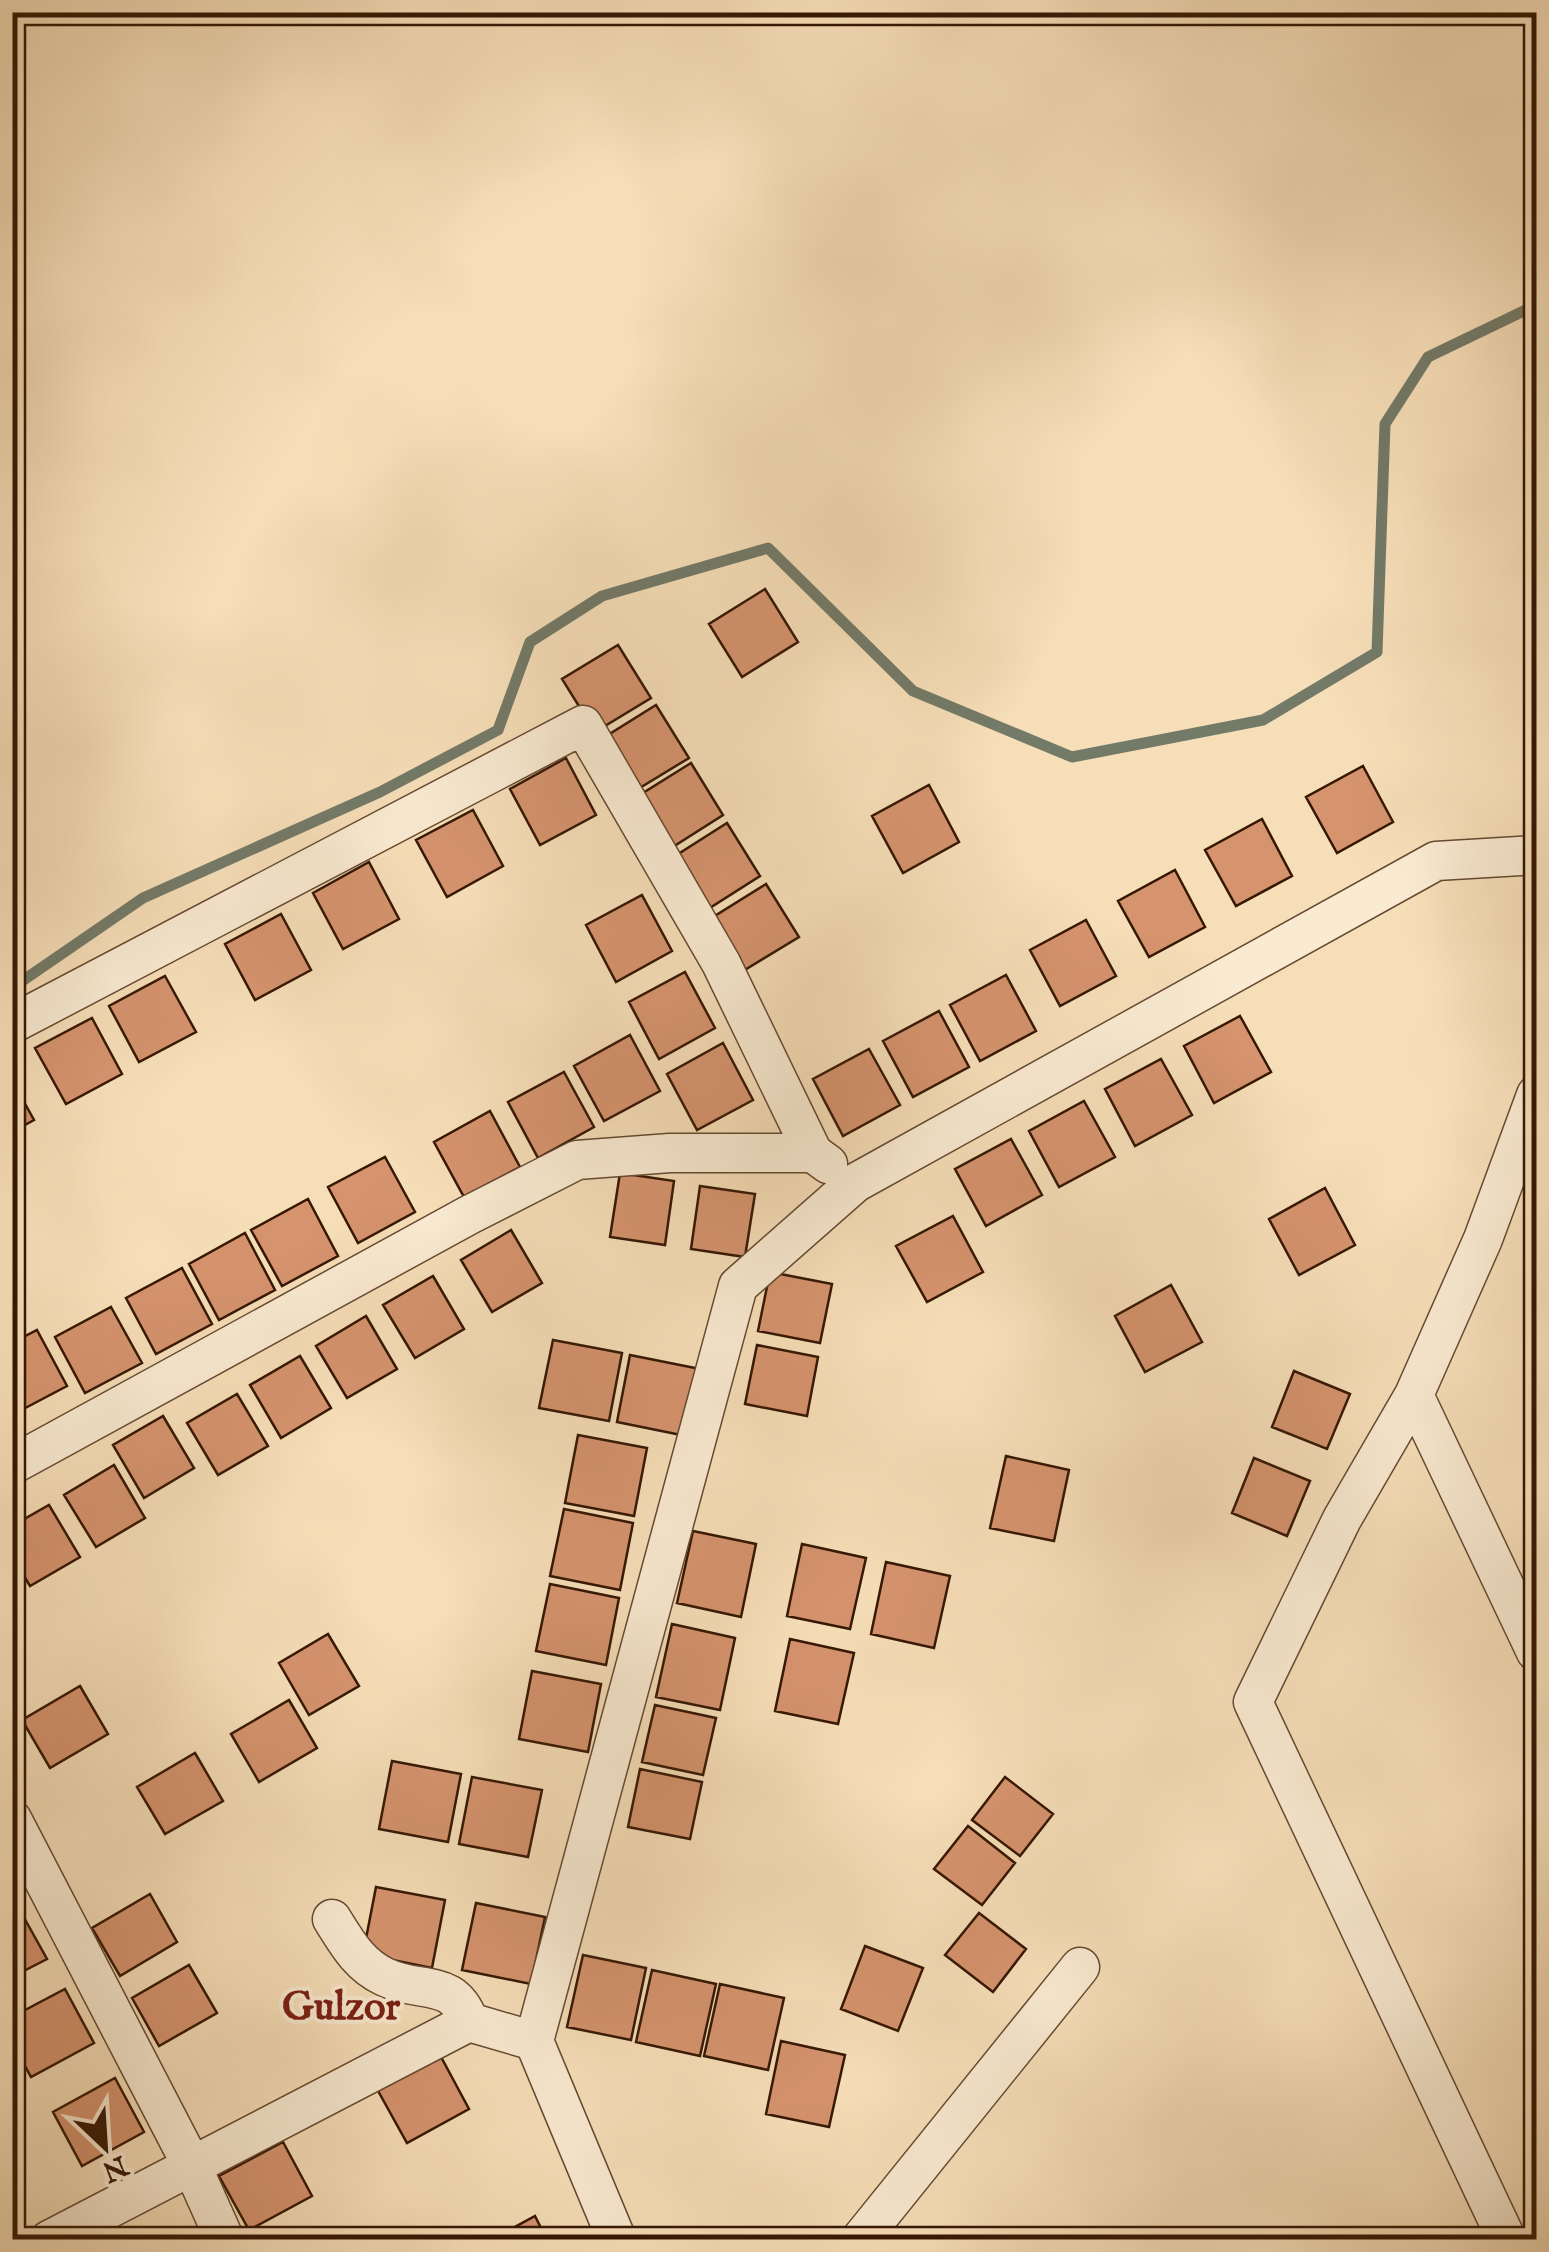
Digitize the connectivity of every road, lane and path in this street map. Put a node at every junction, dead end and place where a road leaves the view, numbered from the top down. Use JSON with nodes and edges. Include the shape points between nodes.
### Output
{"nodes":[{"id":1,"x":1536,"y":856,"type":"edge"},
{"id":2,"x":12,"y":1024,"type":"edge"},
{"id":3,"x":1536,"y":1095,"type":"edge"},
{"id":4,"x":813,"y":1153,"type":"junction"},
{"id":5,"x":855,"y":1183,"type":"junction"},
{"id":6,"x":1414,"y":1395,"type":"junction"},
{"id":7,"x":12,"y":1466,"type":"edge"},
{"id":8,"x":1536,"y":1652,"type":"edge"},
{"id":9,"x":12,"y":1819,"type":"edge"},
{"id":10,"x":332,"y":1919,"type":"dead end"},
{"id":11,"x":1080,"y":1967,"type":"dead end"},
{"id":12,"x":469,"y":2022,"type":"junction"},
{"id":13,"x":534,"y":2041,"type":"junction"},
{"id":14,"x":190,"y":2164,"type":"junction"},
{"id":15,"x":49,"y":2240,"type":"edge"},
{"id":16,"x":225,"y":2240,"type":"edge"},
{"id":17,"x":617,"y":2240,"type":"edge"},
{"id":18,"x":860,"y":2240,"type":"edge"},
{"id":19,"x":1507,"y":2240,"type":"edge"}],
"edges":[{"from":1,"to":5,"type":"street","via":[[1436,861]]},
{"from":2,"to":4,"type":"street","via":[[583,725],[720,963]]},
{"from":3,"to":6,"type":"street","via":[[1484,1239]]},
{"from":4,"to":5,"type":"street"},
{"from":4,"to":7,"type":"street","via":[[670,1152],[577,1160]]},
{"from":5,"to":13,"type":"street","via":[[738,1286]]},
{"from":6,"to":8,"type":"street"},
{"from":6,"to":19,"type":"street","via":[[1342,1519],[1252,1702]]},
{"from":9,"to":14,"type":"street"},
{"from":10,"to":12,"type":"street","via":[[372,1970],[448,1992],[462,2003]]},
{"from":11,"to":18,"type":"street"},
{"from":12,"to":13,"type":"street"},
{"from":12,"to":14,"type":"street"},
{"from":13,"to":17,"type":"street"},
{"from":14,"to":15,"type":"street"},
{"from":14,"to":16,"type":"street"}]}
